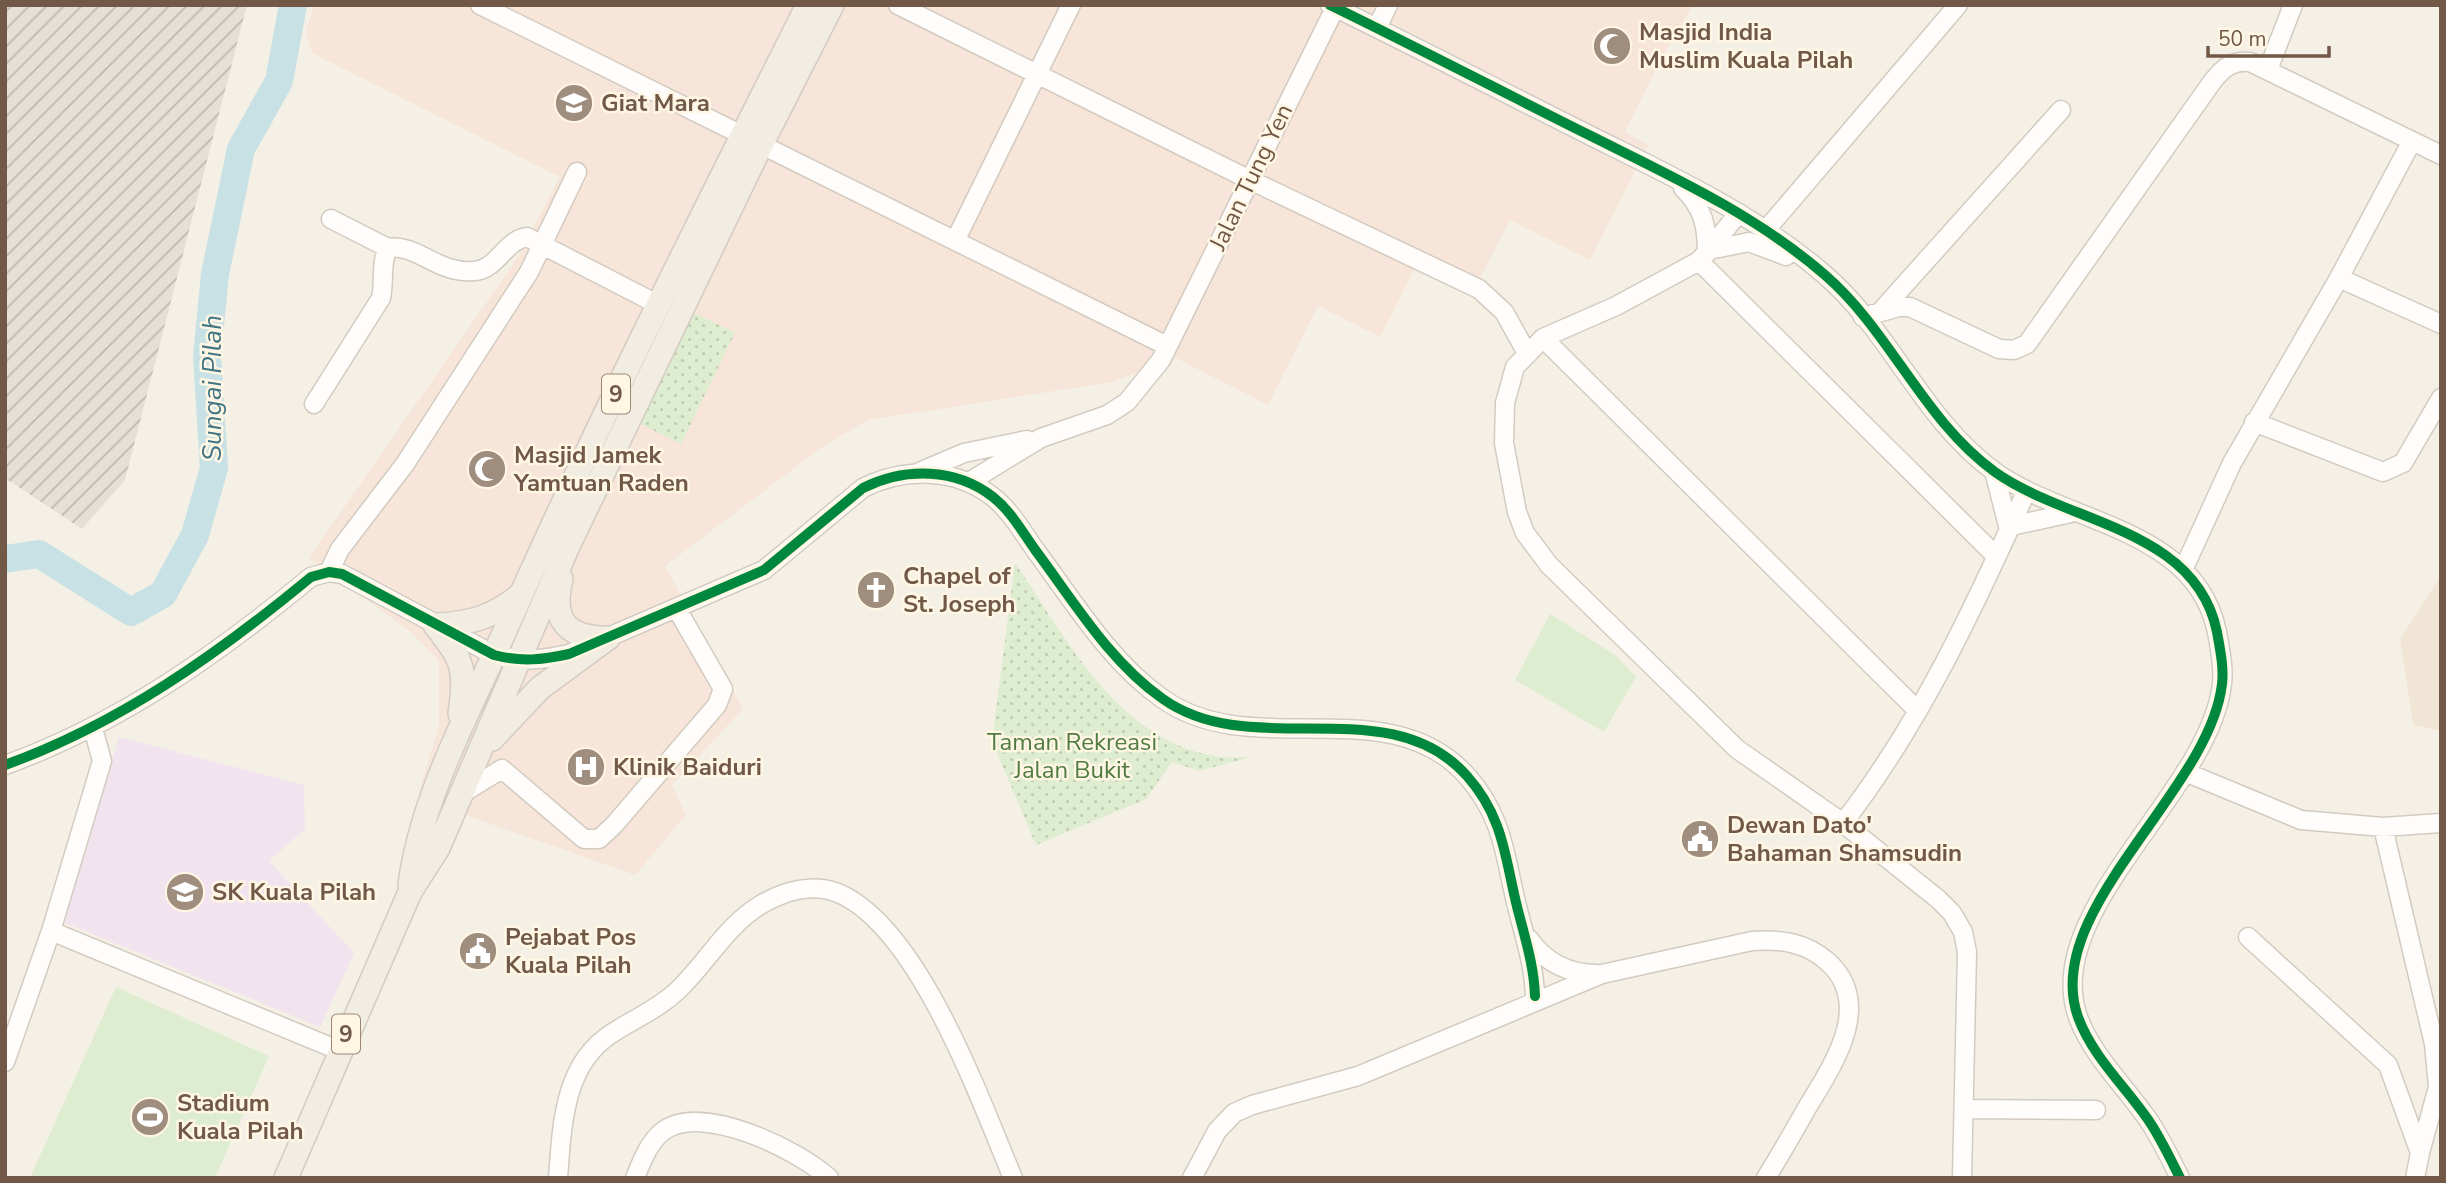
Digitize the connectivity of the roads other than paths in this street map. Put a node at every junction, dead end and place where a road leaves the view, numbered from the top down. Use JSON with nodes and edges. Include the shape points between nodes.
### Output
{"nodes":[{"id":1,"x":480,"y":5,"type":"edge"},
{"id":2,"x":807,"y":5,"type":"edge"},
{"id":3,"x":832,"y":5,"type":"edge"},
{"id":4,"x":898,"y":5,"type":"edge"},
{"id":5,"x":1071,"y":5,"type":"edge"},
{"id":6,"x":1388,"y":5,"type":"edge"},
{"id":7,"x":1958,"y":5,"type":"edge"},
{"id":8,"x":2293,"y":5,"type":"edge"},
{"id":9,"x":1333,"y":6,"type":"edge"},
{"id":10,"x":1377,"y":28,"type":"junction"},
{"id":11,"x":2268,"y":70,"type":"junction"},
{"id":12,"x":1037,"y":74,"type":"junction"},
{"id":13,"x":2061,"y":110,"type":"dead end"},
{"id":14,"x":751,"y":140,"type":"junction"},
{"id":15,"x":2412,"y":141,"type":"junction"},
{"id":16,"x":2439,"y":149,"type":"edge"},
{"id":17,"x":1658,"y":169,"type":"junction"},
{"id":18,"x":577,"y":172,"type":"dead end"},
{"id":19,"x":1250,"y":180,"type":"junction"},
{"id":20,"x":1739,"y":213,"type":"junction"},
{"id":21,"x":331,"y":219,"type":"dead end"},
{"id":22,"x":1765,"y":231,"type":"junction"},
{"id":23,"x":955,"y":241,"type":"junction"},
{"id":24,"x":542,"y":245,"type":"junction"},
{"id":25,"x":388,"y":248,"type":"junction"},
{"id":26,"x":1705,"y":254,"type":"junction"},
{"id":27,"x":2339,"y":278,"type":"junction"},
{"id":28,"x":1833,"y":283,"type":"junction"},
{"id":29,"x":657,"y":304,"type":"junction"},
{"id":30,"x":1881,"y":311,"type":"junction"},
{"id":31,"x":1863,"y":317,"type":"junction"},
{"id":32,"x":2441,"y":324,"type":"edge"},
{"id":33,"x":1543,"y":338,"type":"junction"},
{"id":34,"x":1167,"y":346,"type":"junction"},
{"id":35,"x":1527,"y":353,"type":"junction"},
{"id":36,"x":2441,"y":398,"type":"edge"},
{"id":37,"x":314,"y":404,"type":"dead end"},
{"id":38,"x":2254,"y":422,"type":"junction"},
{"id":39,"x":1041,"y":438,"type":"junction"},
{"id":40,"x":1994,"y":471,"type":"junction"},
{"id":41,"x":914,"y":474,"type":"junction"},
{"id":42,"x":969,"y":482,"type":"junction"},
{"id":43,"x":2026,"y":492,"type":"junction"},
{"id":44,"x":2075,"y":513,"type":"junction"},
{"id":45,"x":2010,"y":528,"type":"junction"},
{"id":46,"x":568,"y":546,"type":"junction"},
{"id":47,"x":1996,"y":556,"type":"junction"},
{"id":48,"x":2185,"y":568,"type":"junction"},
{"id":49,"x":329,"y":572,"type":"junction"},
{"id":50,"x":522,"y":593,"type":"junction"},
{"id":51,"x":677,"y":609,"type":"junction"},
{"id":52,"x":435,"y":625,"type":"junction"},
{"id":53,"x":608,"y":638,"type":"junction"},
{"id":54,"x":495,"y":655,"type":"junction"},
{"id":55,"x":519,"y":661,"type":"junction"},
{"id":56,"x":1917,"y":710,"type":"junction"},
{"id":57,"x":93,"y":729,"type":"junction"},
{"id":58,"x":456,"y":743,"type":"junction"},
{"id":59,"x":477,"y":758,"type":"junction"},
{"id":60,"x":5,"y":765,"type":"edge"},
{"id":61,"x":2185,"y":772,"type":"junction"},
{"id":62,"x":461,"y":794,"type":"junction"},
{"id":63,"x":2441,"y":823,"type":"edge"},
{"id":64,"x":1843,"y":824,"type":"junction"},
{"id":65,"x":2383,"y":827,"type":"junction"},
{"id":66,"x":410,"y":892,"type":"junction"},
{"id":67,"x":51,"y":931,"type":"junction"},
{"id":68,"x":1525,"y":933,"type":"junction"},
{"id":69,"x":2248,"y":937,"type":"dead end"},
{"id":70,"x":1560,"y":967,"type":"junction"},
{"id":71,"x":1602,"y":974,"type":"junction"},
{"id":72,"x":1528,"y":1001,"type":"junction"},
{"id":73,"x":338,"y":1050,"type":"junction"},
{"id":74,"x":5,"y":1062,"type":"edge"},
{"id":75,"x":1964,"y":1109,"type":"junction"},
{"id":76,"x":2096,"y":1110,"type":"dead end"},
{"id":77,"x":2420,"y":1153,"type":"junction"},
{"id":78,"x":286,"y":1178,"type":"edge"},
{"id":79,"x":558,"y":1178,"type":"edge"},
{"id":80,"x":635,"y":1178,"type":"edge"},
{"id":81,"x":829,"y":1178,"type":"edge"},
{"id":82,"x":1013,"y":1178,"type":"edge"},
{"id":83,"x":1192,"y":1178,"type":"edge"},
{"id":84,"x":1766,"y":1178,"type":"edge"},
{"id":85,"x":1962,"y":1178,"type":"edge"},
{"id":86,"x":2180,"y":1178,"type":"edge"},
{"id":87,"x":2415,"y":1178,"type":"edge"}],
"edges":[{"from":1,"to":14,"type":"street"},
{"from":2,"to":14,"type":"main road","number":"9"},
{"from":3,"to":14,"type":"main road","number":"9"},
{"from":4,"to":12,"type":"street"},
{"from":5,"to":12,"type":"street"},
{"from":6,"to":10,"type":"street"},
{"from":7,"to":22,"type":"street"},
{"from":8,"to":11,"type":"street"},
{"from":9,"to":10,"type":"street"},
{"from":9,"to":19,"type":"street","name":"Jalan Tung Yen"},
{"from":10,"to":17,"type":"street"},
{"from":11,"to":15,"type":"street"},
{"from":11,"to":30,"type":"street","via":[[2238,61],[2220,72],[2028,344],[2020,349],[1999,349],[1910,307]]},
{"from":12,"to":19,"type":"street"},
{"from":12,"to":23,"type":"street"},
{"from":13,"to":30,"type":"street"},
{"from":14,"to":23,"type":"street"},
{"from":14,"to":29,"type":"main road","number":"9"},
{"from":14,"to":46,"type":"main road","number":"9"},
{"from":15,"to":16,"type":"street"},
{"from":15,"to":27,"type":"street"},
{"from":17,"to":20,"type":"street"},
{"from":17,"to":26,"type":"street","via":[[1696,201],[1706,222]]},
{"from":18,"to":24,"type":"street"},
{"from":19,"to":34,"type":"street","name":"Jalan Tung Yen"},
{"from":19,"to":35,"type":"street","via":[[1479,289],[1504,312]]},
{"from":20,"to":22,"type":"street"},
{"from":20,"to":26,"type":"street"},
{"from":21,"to":25,"type":"street"},
{"from":22,"to":28,"type":"street"},
{"from":23,"to":34,"type":"street"},
{"from":24,"to":25,"type":"street","via":[[527,237],[517,239],[488,267],[476,272],[442,268],[402,245]]},
{"from":24,"to":29,"type":"street"},
{"from":24,"to":49,"type":"street","via":[[405,464],[340,549]]},
{"from":25,"to":37,"type":"street","via":[[382,260],[385,281],[381,298]]},
{"from":26,"to":28,"type":"street","via":[[1738,243],[1767,247]]},
{"from":26,"to":33,"type":"street","via":[[1616,306]]},
{"from":26,"to":47,"type":"street"},
{"from":27,"to":32,"type":"street"},
{"from":27,"to":38,"type":"street"},
{"from":28,"to":31,"type":"street"},
{"from":29,"to":50,"type":"main road","number":"9"},
{"from":30,"to":31,"type":"street"},
{"from":31,"to":40,"type":"street","via":[[1940,419],[1966,449]]},
{"from":33,"to":35,"type":"street"},
{"from":33,"to":56,"type":"street"},
{"from":34,"to":39,"type":"street","name":"Jalan Tung Yen","via":[[1127,402],[1107,415]]},
{"from":35,"to":64,"type":"street","via":[[1512,377],[1503,420],[1517,512],[1533,546],[1737,749]]},
{"from":36,"to":38,"type":"street","via":[[2403,463],[2383,472]]},
{"from":38,"to":48,"type":"street"},
{"from":39,"to":41,"type":"street","via":[[964,453]]},
{"from":39,"to":42,"type":"street"},
{"from":40,"to":43,"type":"street"},
{"from":40,"to":45,"type":"street"},
{"from":41,"to":42,"type":"street"},
{"from":41,"to":51,"type":"street","via":[[863,488],[764,570]]},
{"from":42,"to":68,"type":"street","via":[[1007,511],[1132,674],[1185,712],[1225,724],[1415,738],[1446,758],[1467,776],[1498,822]]},
{"from":43,"to":44,"type":"street"},
{"from":43,"to":45,"type":"street"},
{"from":44,"to":45,"type":"street"},
{"from":44,"to":48,"type":"street","via":[[2130,535]]},
{"from":45,"to":47,"type":"street"},
{"from":46,"to":53,"type":"main road","via":[[557,596],[559,614],[576,634]]},
{"from":46,"to":55,"type":"main road","number":"9"},
{"from":47,"to":56,"type":"street"},
{"from":48,"to":61,"type":"street","via":[[2203,592],[2215,624],[2222,685],[2213,720]]},
{"from":49,"to":52,"type":"street","via":[[342,574]]},
{"from":49,"to":57,"type":"street","via":[[311,577],[218,653]]},
{"from":50,"to":52,"type":"main road","via":[[486,618]]},
{"from":50,"to":54,"type":"main road","number":"9"},
{"from":51,"to":53,"type":"street"},
{"from":51,"to":62,"type":"street","via":[[723,689],[717,705],[614,825],[598,838],[584,839],[502,769]]},
{"from":52,"to":54,"type":"street"},
{"from":52,"to":58,"type":"main road","via":[[459,658],[465,679]]},
{"from":53,"to":55,"type":"street","via":[[569,654]]},
{"from":53,"to":59,"type":"main road","via":[[540,688]]},
{"from":54,"to":55,"type":"street"},
{"from":54,"to":58,"type":"main road","number":"9"},
{"from":55,"to":59,"type":"main road","number":"9"},
{"from":56,"to":64,"type":"street","via":[[1879,777]]},
{"from":57,"to":60,"type":"street"},
{"from":57,"to":67,"type":"street","via":[[102,761]]},
{"from":58,"to":66,"type":"main road","number":"9","via":[[415,845]]},
{"from":59,"to":62,"type":"main road","number":"9"},
{"from":61,"to":65,"type":"street","via":[[2301,820]]},
{"from":61,"to":86,"type":"street","via":[[2104,894],[2075,955],[2071,980],[2076,1014],[2086,1036],[2153,1127]]},
{"from":62,"to":66,"type":"main road","number":"9","via":[[438,848]]},
{"from":63,"to":65,"type":"street"},
{"from":64,"to":75,"type":"street","via":[[1938,899],[1963,932],[1967,952]]},
{"from":65,"to":77,"type":"street","via":[[2434,1044],[2438,1087]]},
{"from":66,"to":73,"type":"main road","number":"9"},
{"from":67,"to":73,"type":"street"},
{"from":67,"to":74,"type":"street"},
{"from":68,"to":70,"type":"street"},
{"from":68,"to":72,"type":"street","via":[[1533,967]]},
{"from":69,"to":77,"type":"street","via":[[2388,1065]]},
{"from":70,"to":71,"type":"street"},
{"from":70,"to":72,"type":"street"},
{"from":71,"to":72,"type":"street"},
{"from":71,"to":84,"type":"street","via":[[1774,940],[1810,950],[1834,968],[1848,999],[1846,1033],[1833,1064]]},
{"from":72,"to":83,"type":"street","via":[[1358,1076],[1234,1113],[1217,1131]]},
{"from":73,"to":78,"type":"main road","number":"9"},
{"from":75,"to":76,"type":"street"},
{"from":75,"to":85,"type":"street"},
{"from":77,"to":87,"type":"street"},
{"from":79,"to":82,"type":"street","via":[[563,1119],[577,1070],[587,1055],[611,1034],[670,998],[752,910],[788,892],[811,888],[837,892],[860,905],[895,939],[946,1024]]},
{"from":80,"to":81,"type":"street","via":[[662,1132],[697,1121],[757,1138],[804,1159]]}]}
